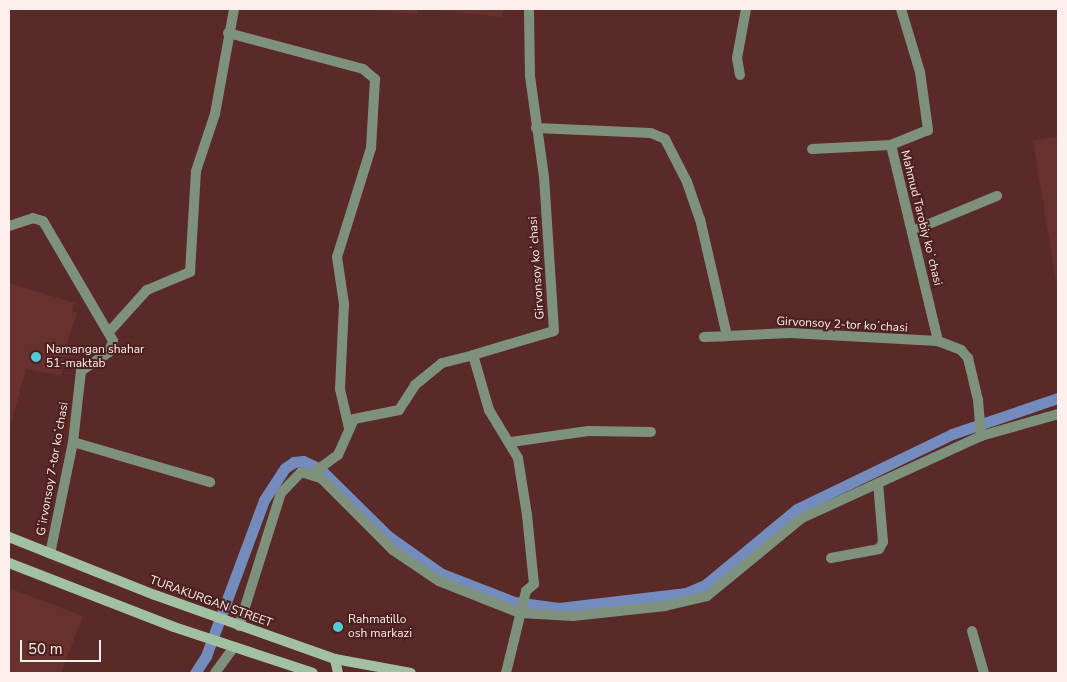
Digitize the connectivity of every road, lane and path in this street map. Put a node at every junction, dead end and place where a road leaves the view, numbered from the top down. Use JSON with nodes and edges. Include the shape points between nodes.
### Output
{"nodes":[{"id":1,"x":234,"y":9,"type":"edge"},
{"id":2,"x":529,"y":9,"type":"edge"},
{"id":3,"x":746,"y":9,"type":"edge"},
{"id":4,"x":901,"y":9,"type":"edge"},
{"id":5,"x":228,"y":33,"type":"junction"},
{"id":6,"x":740,"y":75,"type":"dead end"},
{"id":7,"x":536,"y":128,"type":"junction"},
{"id":8,"x":890,"y":145,"type":"junction"},
{"id":9,"x":812,"y":149,"type":"dead end"},
{"id":10,"x":997,"y":196,"type":"dead end"},
{"id":11,"x":9,"y":226,"type":"edge"},
{"id":12,"x":912,"y":231,"type":"junction"},
{"id":13,"x":109,"y":332,"type":"junction"},
{"id":14,"x":704,"y":336,"type":"dead end"},
{"id":15,"x":727,"y":336,"type":"junction"},
{"id":16,"x":938,"y":341,"type":"junction"},
{"id":17,"x":473,"y":355,"type":"junction"},
{"id":18,"x":1058,"y":414,"type":"edge"},
{"id":19,"x":349,"y":427,"type":"junction"},
{"id":20,"x":651,"y":432,"type":"dead end"},
{"id":21,"x":981,"y":434,"type":"junction"},
{"id":22,"x":73,"y":442,"type":"junction"},
{"id":23,"x":511,"y":442,"type":"junction"},
{"id":24,"x":313,"y":473,"type":"junction"},
{"id":25,"x":210,"y":482,"type":"dead end"},
{"id":26,"x":878,"y":483,"type":"junction"},
{"id":27,"x":9,"y":537,"type":"edge"},
{"id":28,"x":50,"y":554,"type":"junction"},
{"id":29,"x":831,"y":558,"type":"dead end"},
{"id":30,"x":9,"y":563,"type":"edge"},
{"id":31,"x":522,"y":608,"type":"junction"},
{"id":32,"x":239,"y":626,"type":"junction"},
{"id":33,"x":972,"y":631,"type":"dead end"},
{"id":34,"x":233,"y":647,"type":"junction"},
{"id":35,"x":336,"y":659,"type":"junction"},
{"id":36,"x":216,"y":673,"type":"edge"},
{"id":37,"x":313,"y":673,"type":"edge"},
{"id":38,"x":338,"y":673,"type":"edge"},
{"id":39,"x":411,"y":673,"type":"edge"},
{"id":40,"x":506,"y":673,"type":"edge"},
{"id":41,"x":984,"y":673,"type":"edge"}],
"edges":[{"from":1,"to":5,"type":"street"},
{"from":2,"to":7,"type":"street","name":"Girvonsoy koʻchasi"},
{"from":3,"to":6,"type":"street","via":[[737,58]]},
{"from":4,"to":8,"type":"street","name":"Mahmud Tarobiy koʻchasi","via":[[920,72],[928,130]]},
{"from":5,"to":13,"type":"street","via":[[215,114],[194,184],[190,272],[147,290]]},
{"from":5,"to":19,"type":"street","via":[[363,69],[376,80],[371,148],[337,256],[344,304],[340,389]]},
{"from":7,"to":15,"type":"street","via":[[651,133],[668,142],[700,219]]},
{"from":7,"to":17,"type":"street","name":"Girvonsoy koʻchasi","via":[[554,331]]},
{"from":8,"to":9,"type":"street"},
{"from":8,"to":12,"type":"street","name":"Mahmud Tarobiy koʻchasi"},
{"from":10,"to":12,"type":"street"},
{"from":11,"to":13,"type":"street","via":[[33,218],[43,221]]},
{"from":12,"to":16,"type":"street","name":"Mahmud Tarobiy koʻchasi"},
{"from":13,"to":22,"type":"street","name":"Gʼirvonsoy 7-tor koʼchasi","via":[[112,348],[81,371]]},
{"from":14,"to":15,"type":"street","name":"Girvonsoy 2-tor koʼchasi"},
{"from":15,"to":16,"type":"street","name":"Girvonsoy 2-tor koʼchasi","via":[[790,333]]},
{"from":16,"to":21,"type":"street","name":"Girvonsoy 2-tor koʼchasi","via":[[968,358]]},
{"from":17,"to":19,"type":"street","via":[[442,362],[415,385],[399,410],[354,419]]},
{"from":17,"to":23,"type":"street","via":[[489,410]]},
{"from":18,"to":21,"type":"street"},
{"from":19,"to":24,"type":"street","via":[[345,445],[328,464]]},
{"from":20,"to":23,"type":"street","via":[[588,431]]},
{"from":21,"to":26,"type":"street"},
{"from":22,"to":25,"type":"street"},
{"from":22,"to":28,"type":"street","name":"Gʼirvonsoy 7-tor koʼchasi"},
{"from":23,"to":31,"type":"street","via":[[524,486],[534,584],[526,591]]},
{"from":24,"to":31,"type":"street","via":[[378,537],[414,565],[439,581]]},
{"from":24,"to":32,"type":"street","via":[[301,472],[281,493]]},
{"from":26,"to":29,"type":"street","via":[[883,542],[879,549]]},
{"from":26,"to":31,"type":"street","via":[[791,525],[707,596],[665,606],[573,616]]},
{"from":27,"to":28,"type":"main road","name":"TURAKURGAN STREET"},
{"from":28,"to":32,"type":"main road","name":"TURAKURGAN STREET"},
{"from":30,"to":34,"type":"main road"},
{"from":31,"to":40,"type":"street"},
{"from":32,"to":35,"type":"main road","name":"TURAKURGAN STREET"},
{"from":33,"to":41,"type":"street"},
{"from":34,"to":36,"type":"street"},
{"from":34,"to":37,"type":"main road"},
{"from":35,"to":38,"type":"main road"},
{"from":35,"to":39,"type":"main road","name":"TURAKURGAN STREET"}]}
